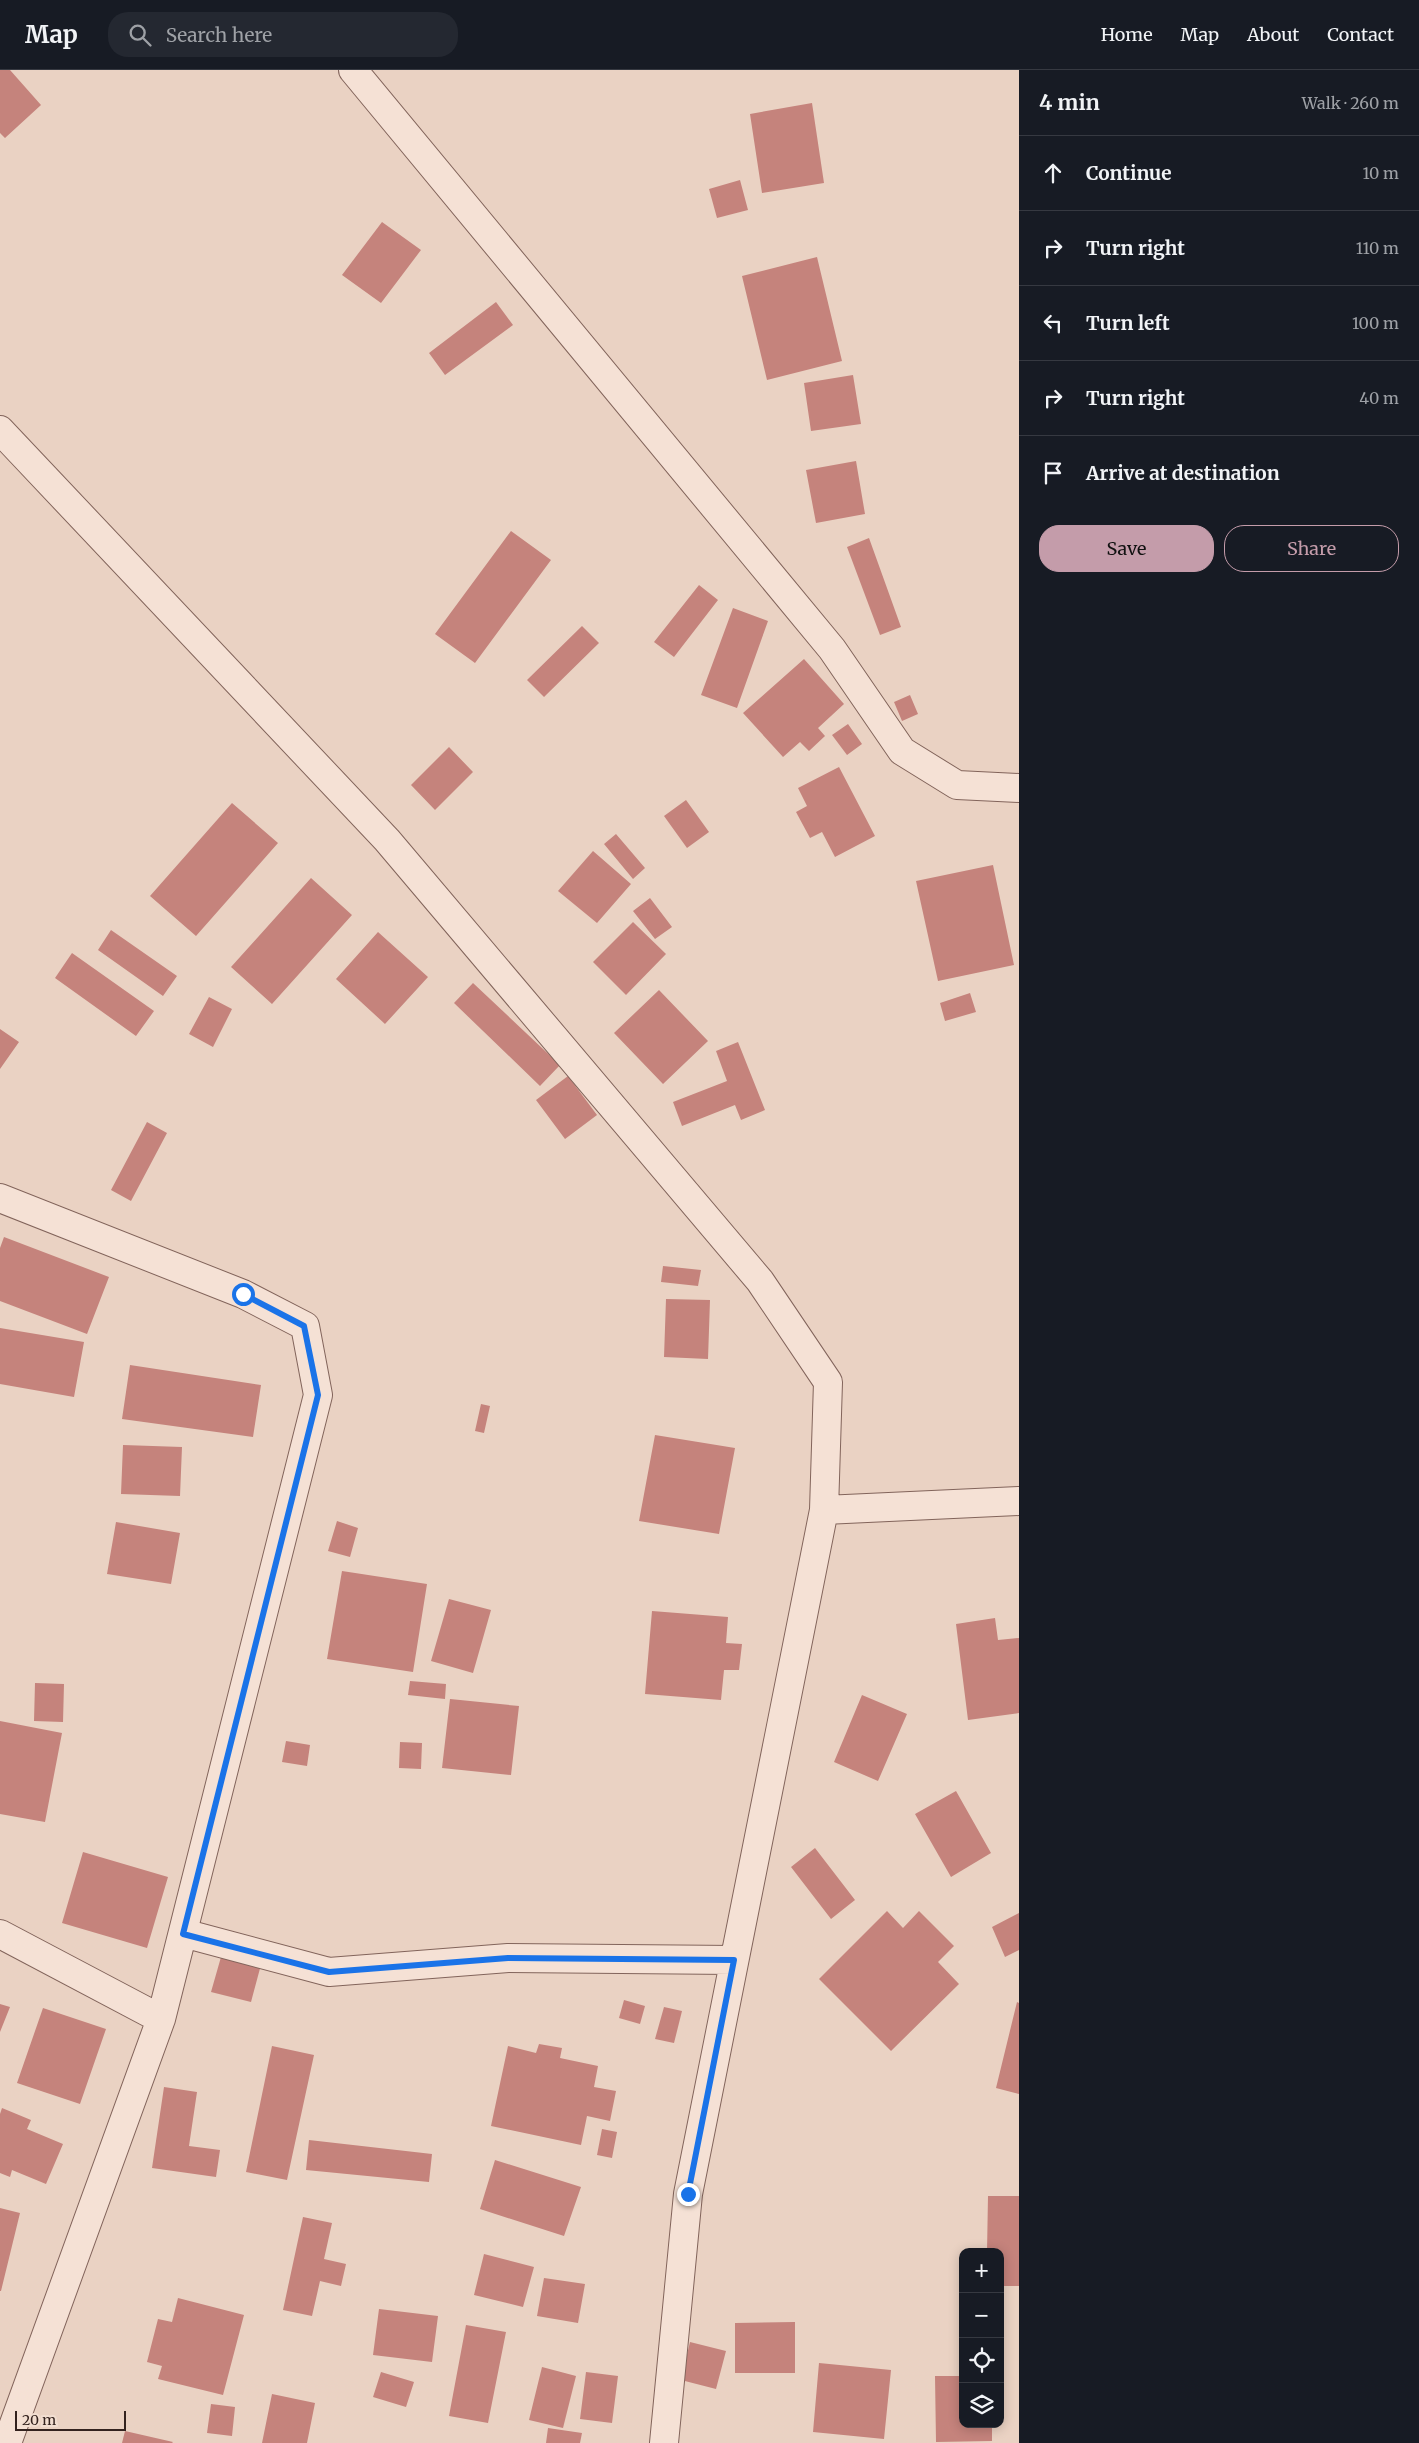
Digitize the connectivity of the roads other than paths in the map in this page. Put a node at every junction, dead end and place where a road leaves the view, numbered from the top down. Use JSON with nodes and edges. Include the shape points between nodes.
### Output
{"nodes":[{"id":1,"x":353,"y":70,"type":"edge"},
{"id":2,"x":0,"y":430,"type":"edge"},
{"id":3,"x":1019,"y":788,"type":"edge"},
{"id":4,"x":0,"y":1198,"type":"edge"},
{"id":5,"x":1019,"y":1501,"type":"edge"},
{"id":6,"x":824,"y":1510,"type":"junction"},
{"id":7,"x":0,"y":1934,"type":"edge"},
{"id":8,"x":183,"y":1934,"type":"junction"},
{"id":9,"x":734,"y":1960,"type":"junction"},
{"id":10,"x":161,"y":2019,"type":"junction"},
{"id":11,"x":8,"y":2443,"type":"edge"},
{"id":12,"x":664,"y":2443,"type":"edge"}],
"edges":[{"from":1,"to":3,"type":"street","via":[[832,648],[902,751],[956,785]]},
{"from":2,"to":6,"type":"street","via":[[387,840],[760,1281],[828,1382]]},
{"from":4,"to":8,"type":"street","via":[[243,1294],[304,1326],[318,1395]]},
{"from":5,"to":6,"type":"street"},
{"from":6,"to":9,"type":"street"},
{"from":7,"to":10,"type":"street"},
{"from":8,"to":9,"type":"street","via":[[329,1972],[508,1958]]},
{"from":8,"to":10,"type":"street"},
{"from":9,"to":12,"type":"street","via":[[688,2194]]},
{"from":10,"to":11,"type":"street"}]}
